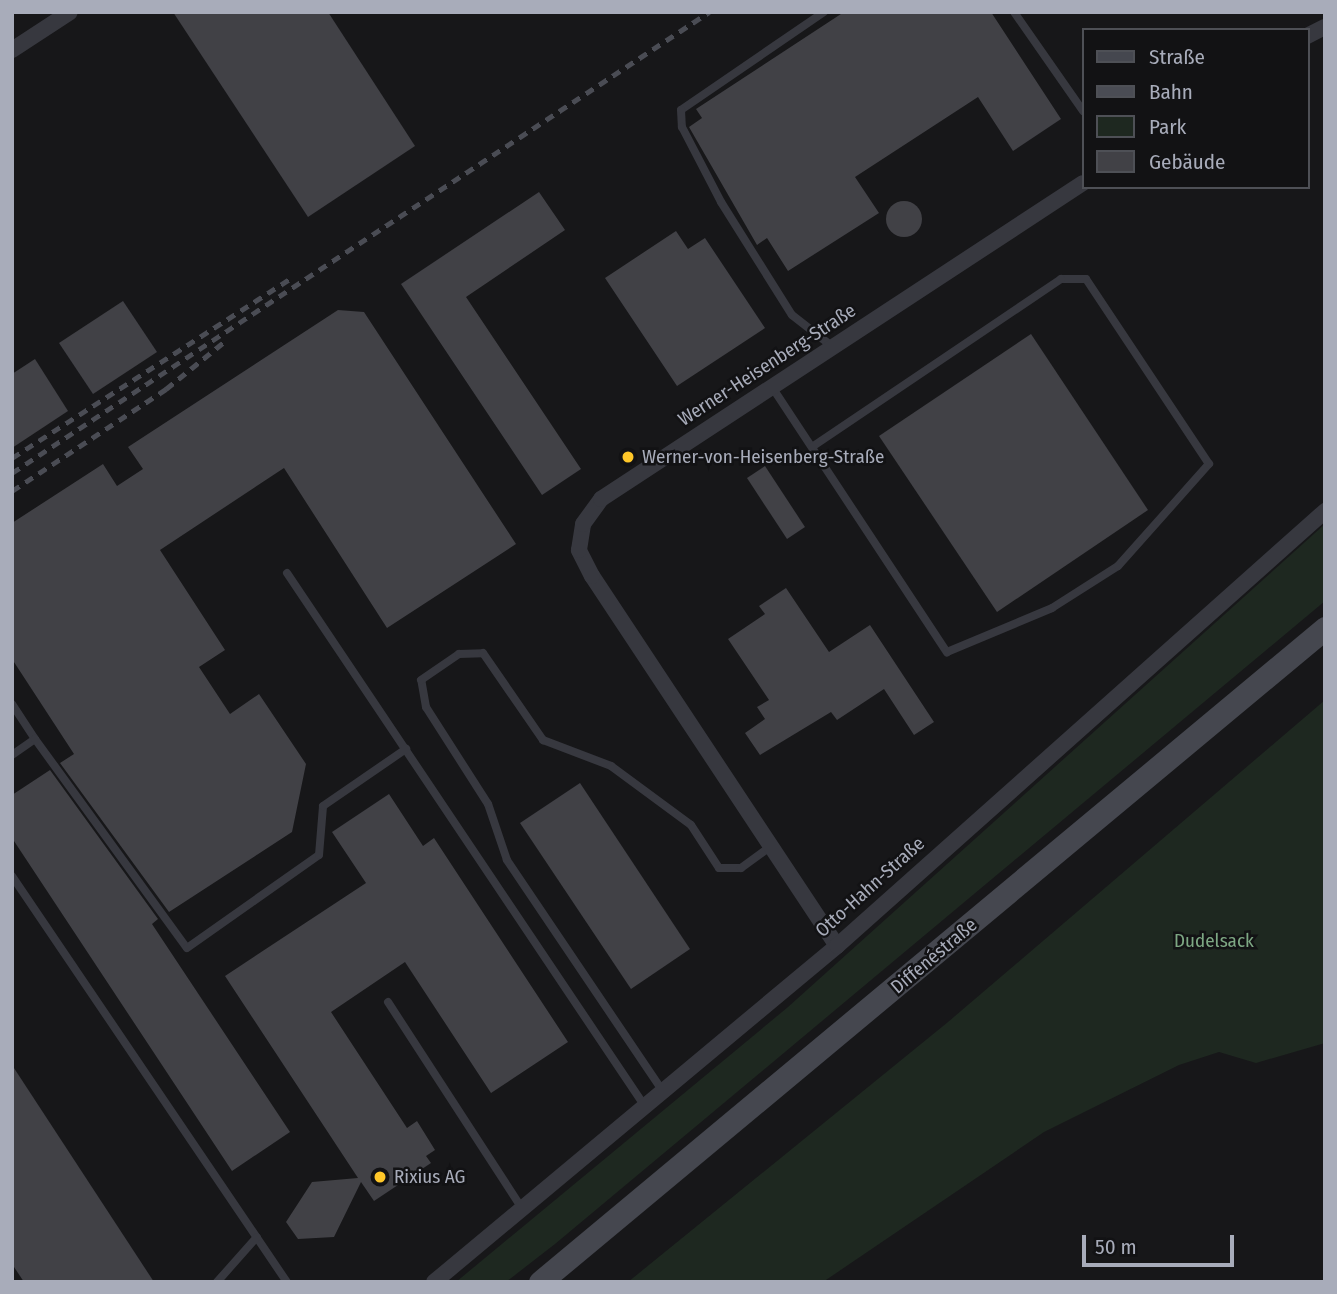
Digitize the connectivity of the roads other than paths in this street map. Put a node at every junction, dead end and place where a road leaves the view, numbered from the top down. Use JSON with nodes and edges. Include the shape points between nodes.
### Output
{"nodes":[{"id":1,"x":71,"y":12,"type":"edge"},
{"id":2,"x":824,"y":12,"type":"edge"},
{"id":3,"x":1014,"y":12,"type":"edge"},
{"id":4,"x":1325,"y":27,"type":"edge"},
{"id":5,"x":1309,"y":35,"type":"edge"},
{"id":6,"x":12,"y":50,"type":"edge"},
{"id":7,"x":1082,"y":110,"type":"edge"},
{"id":8,"x":1082,"y":184,"type":"edge"},
{"id":9,"x":833,"y":347,"type":"junction"},
{"id":10,"x":772,"y":387,"type":"junction"},
{"id":11,"x":812,"y":447,"type":"junction"},
{"id":12,"x":1325,"y":511,"type":"edge"},
{"id":13,"x":287,"y":573,"type":"dead end"},
{"id":14,"x":1325,"y":628,"type":"edge"},
{"id":15,"x":12,"y":704,"type":"edge"},
{"id":16,"x":35,"y":739,"type":"junction"},
{"id":17,"x":406,"y":750,"type":"junction"},
{"id":18,"x":12,"y":755,"type":"edge"},
{"id":19,"x":771,"y":846,"type":"junction"},
{"id":20,"x":12,"y":876,"type":"edge"},
{"id":21,"x":837,"y":946,"type":"junction"},
{"id":22,"x":388,"y":1002,"type":"dead end"},
{"id":23,"x":665,"y":1094,"type":"junction"},
{"id":24,"x":648,"y":1109,"type":"junction"},
{"id":25,"x":524,"y":1211,"type":"junction"},
{"id":26,"x":257,"y":1237,"type":"junction"},
{"id":27,"x":217,"y":1282,"type":"edge"},
{"id":28,"x":287,"y":1282,"type":"edge"},
{"id":29,"x":434,"y":1282,"type":"edge"},
{"id":30,"x":540,"y":1282,"type":"edge"}],
"edges":[{"from":1,"to":6,"type":"street"},
{"from":2,"to":9,"type":"lane","via":[[681,110],[682,127],[721,202],[792,314]]},
{"from":3,"to":7,"type":"lane"},
{"from":4,"to":5,"type":"street"},
{"from":8,"to":9,"type":"street","name":"Werner-Heisenberg-Straße"},
{"from":9,"to":10,"type":"street","name":"Werner-Heisenberg-Straße"},
{"from":10,"to":11,"type":"lane"},
{"from":10,"to":19,"type":"street","name":"Werner-Heisenberg-Straße","via":[[601,499],[583,524],[579,550]]},
{"from":11,"to":11,"type":"lane","via":[[947,652],[1052,608],[1118,566],[1209,464],[1086,279],[1061,279]]},
{"from":12,"to":21,"type":"street","name":"Otto-Hahn-Straße"},
{"from":13,"to":17,"type":"lane"},
{"from":14,"to":30,"type":"main road","name":"Diffenéstraße"},
{"from":15,"to":16,"type":"lane"},
{"from":16,"to":17,"type":"lane","via":[[187,947],[319,855],[323,806]]},
{"from":16,"to":18,"type":"lane"},
{"from":17,"to":24,"type":"lane"},
{"from":19,"to":21,"type":"street","name":"Werner-Heisenberg-Straße"},
{"from":19,"to":23,"type":"lane","via":[[741,868],[719,868],[691,825],[611,766],[543,740],[483,653],[459,654],[421,680],[426,707],[488,804],[507,860]]},
{"from":20,"to":26,"type":"lane"},
{"from":21,"to":23,"type":"street","name":"Otto-Hahn-Straße"},
{"from":22,"to":25,"type":"lane"},
{"from":23,"to":24,"type":"street","name":"Otto-Hahn-Straße"},
{"from":24,"to":25,"type":"street","name":"Otto-Hahn-Straße"},
{"from":25,"to":29,"type":"street","name":"Otto-Hahn-Straße"},
{"from":26,"to":27,"type":"lane"},
{"from":26,"to":28,"type":"lane"}]}
